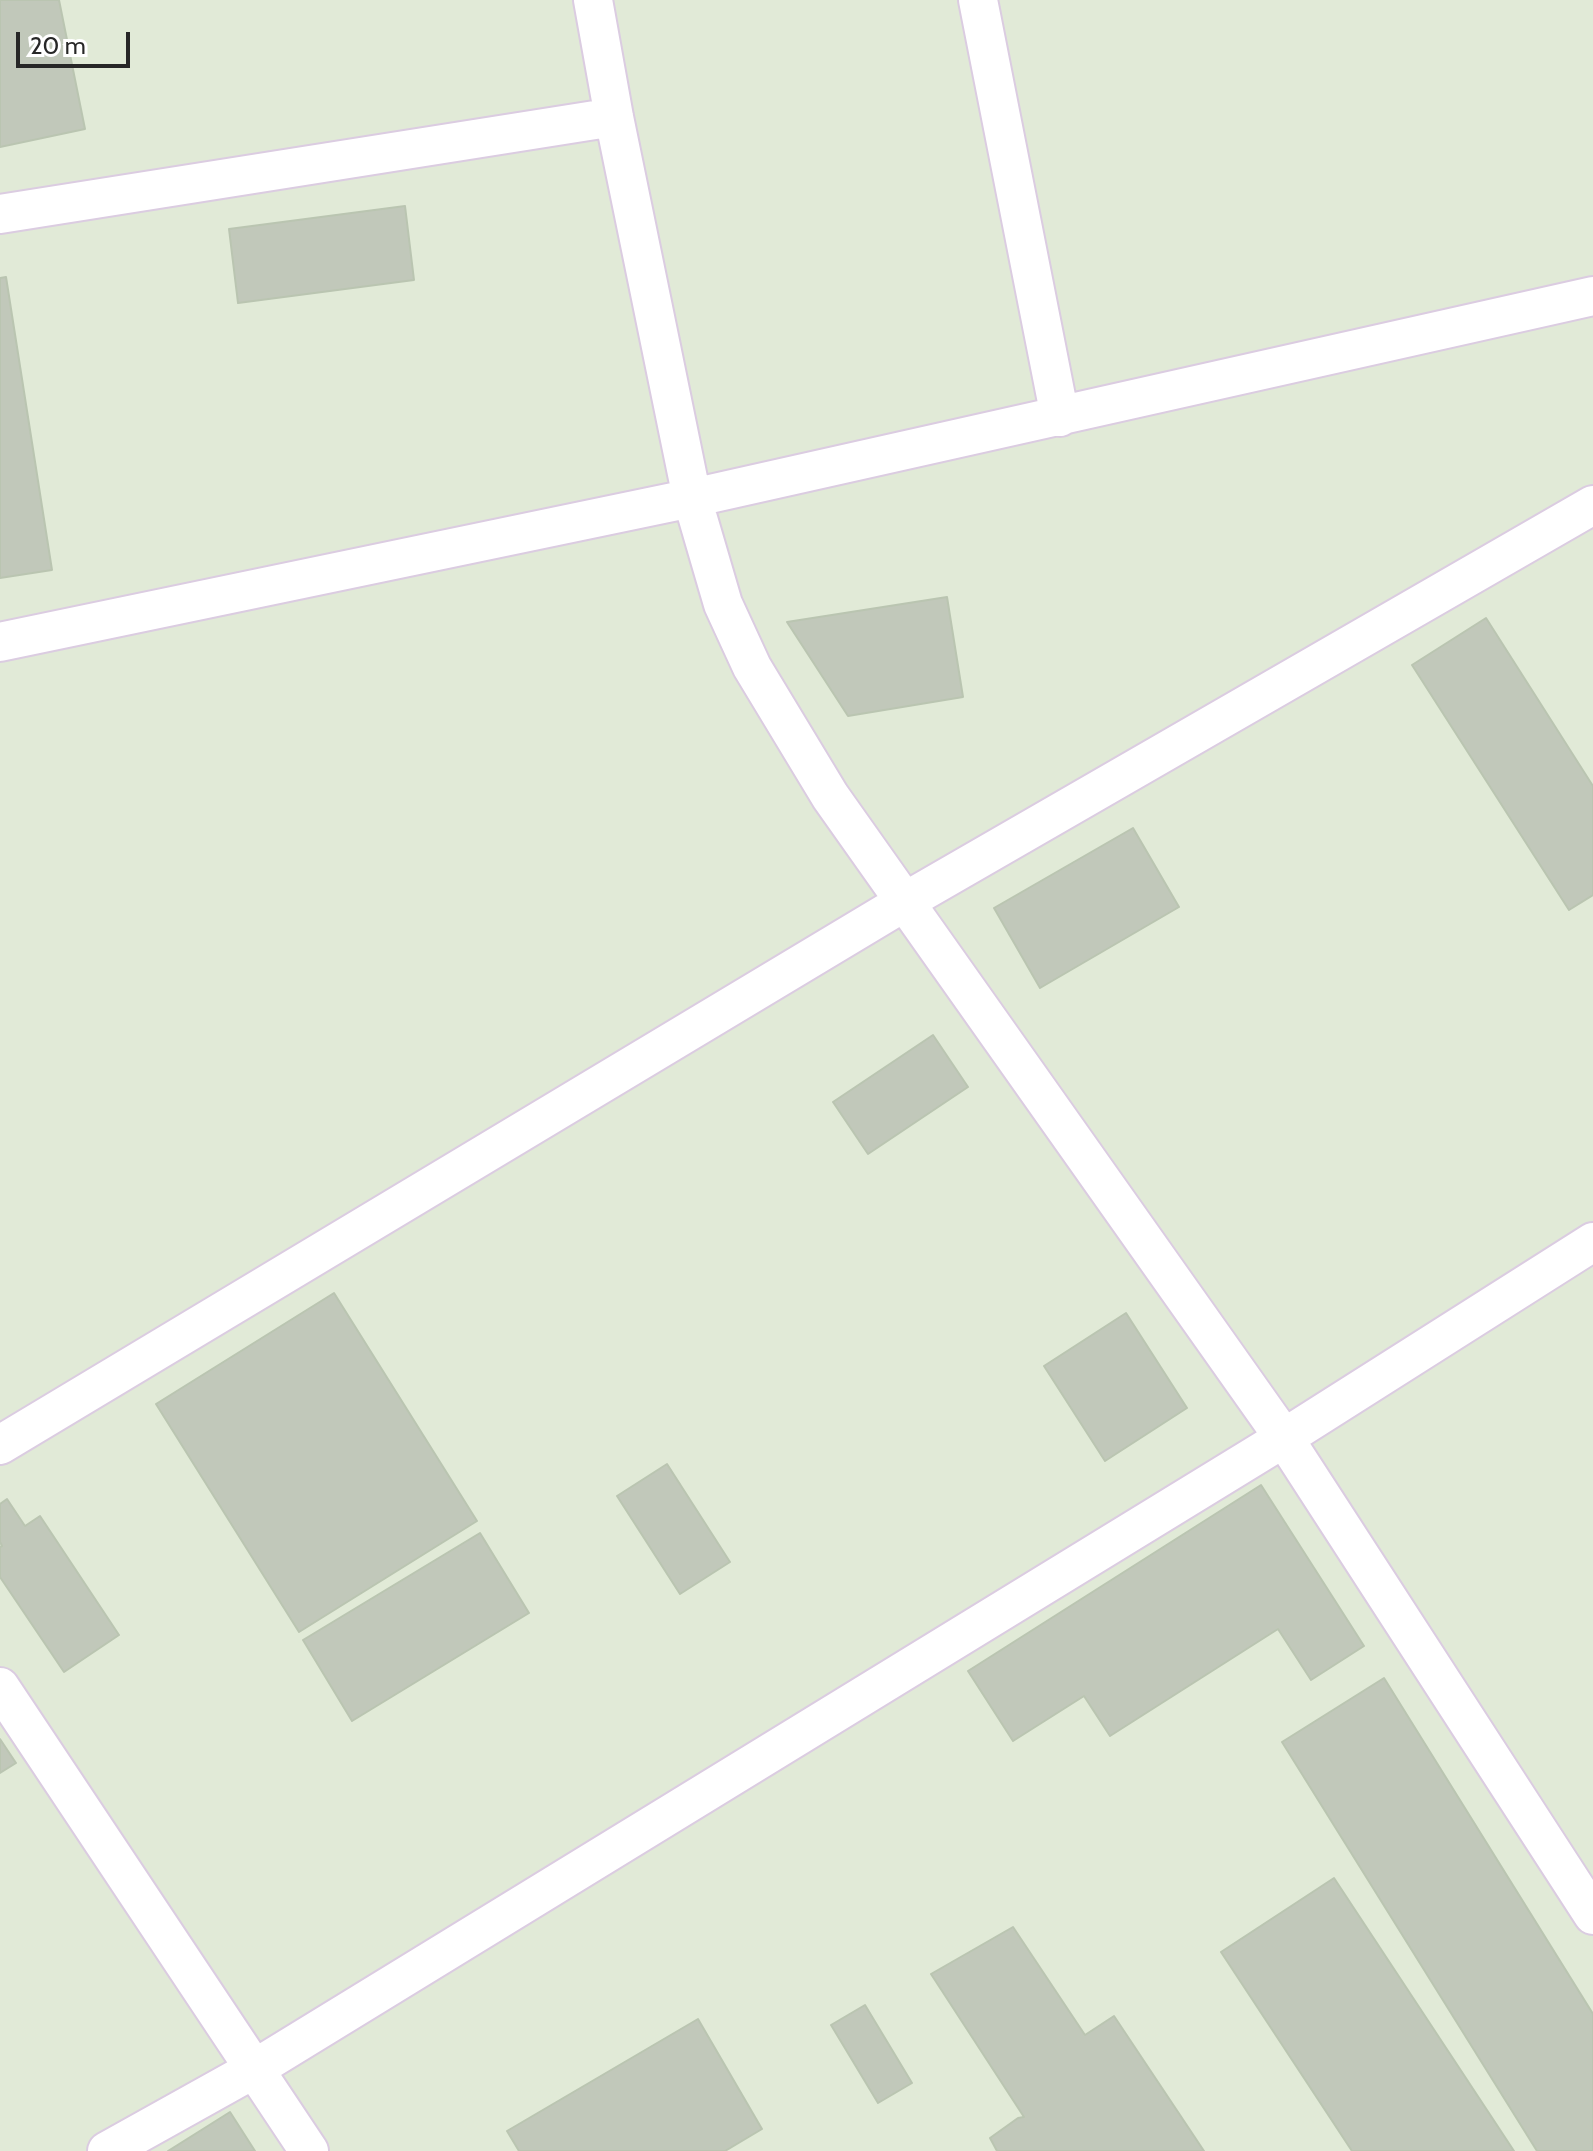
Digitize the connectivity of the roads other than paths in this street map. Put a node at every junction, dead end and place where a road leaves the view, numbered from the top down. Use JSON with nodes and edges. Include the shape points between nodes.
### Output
{"nodes":[{"id":1,"x":593,"y":0,"type":"edge"},
{"id":2,"x":978,"y":0,"type":"edge"},
{"id":3,"x":614,"y":117,"type":"junction"},
{"id":4,"x":0,"y":214,"type":"edge"},
{"id":5,"x":1593,"y":296,"type":"edge"},
{"id":6,"x":1060,"y":417,"type":"junction"},
{"id":7,"x":692,"y":498,"type":"junction"},
{"id":8,"x":1593,"y":505,"type":"edge"},
{"id":9,"x":0,"y":642,"type":"edge"},
{"id":10,"x":906,"y":901,"type":"junction"},
{"id":11,"x":1593,"y":1242,"type":"edge"},
{"id":12,"x":1284,"y":1438,"type":"junction"},
{"id":13,"x":0,"y":1445,"type":"edge"},
{"id":14,"x":0,"y":1687,"type":"edge"},
{"id":15,"x":1593,"y":1915,"type":"edge"},
{"id":16,"x":256,"y":2068,"type":"junction"},
{"id":17,"x":107,"y":2151,"type":"edge"},
{"id":18,"x":309,"y":2151,"type":"edge"}],
"edges":[{"from":1,"to":3,"type":"street"},
{"from":2,"to":6,"type":"street"},
{"from":3,"to":4,"type":"street"},
{"from":3,"to":7,"type":"street"},
{"from":5,"to":6,"type":"street"},
{"from":6,"to":7,"type":"street"},
{"from":7,"to":9,"type":"street"},
{"from":7,"to":10,"type":"street","via":[[723,604],[752,667],[830,796]]},
{"from":8,"to":10,"type":"street"},
{"from":10,"to":12,"type":"street"},
{"from":10,"to":13,"type":"street"},
{"from":11,"to":12,"type":"street"},
{"from":12,"to":15,"type":"street"},
{"from":12,"to":16,"type":"street"},
{"from":14,"to":16,"type":"street"},
{"from":16,"to":17,"type":"street"},
{"from":16,"to":18,"type":"street"}]}
